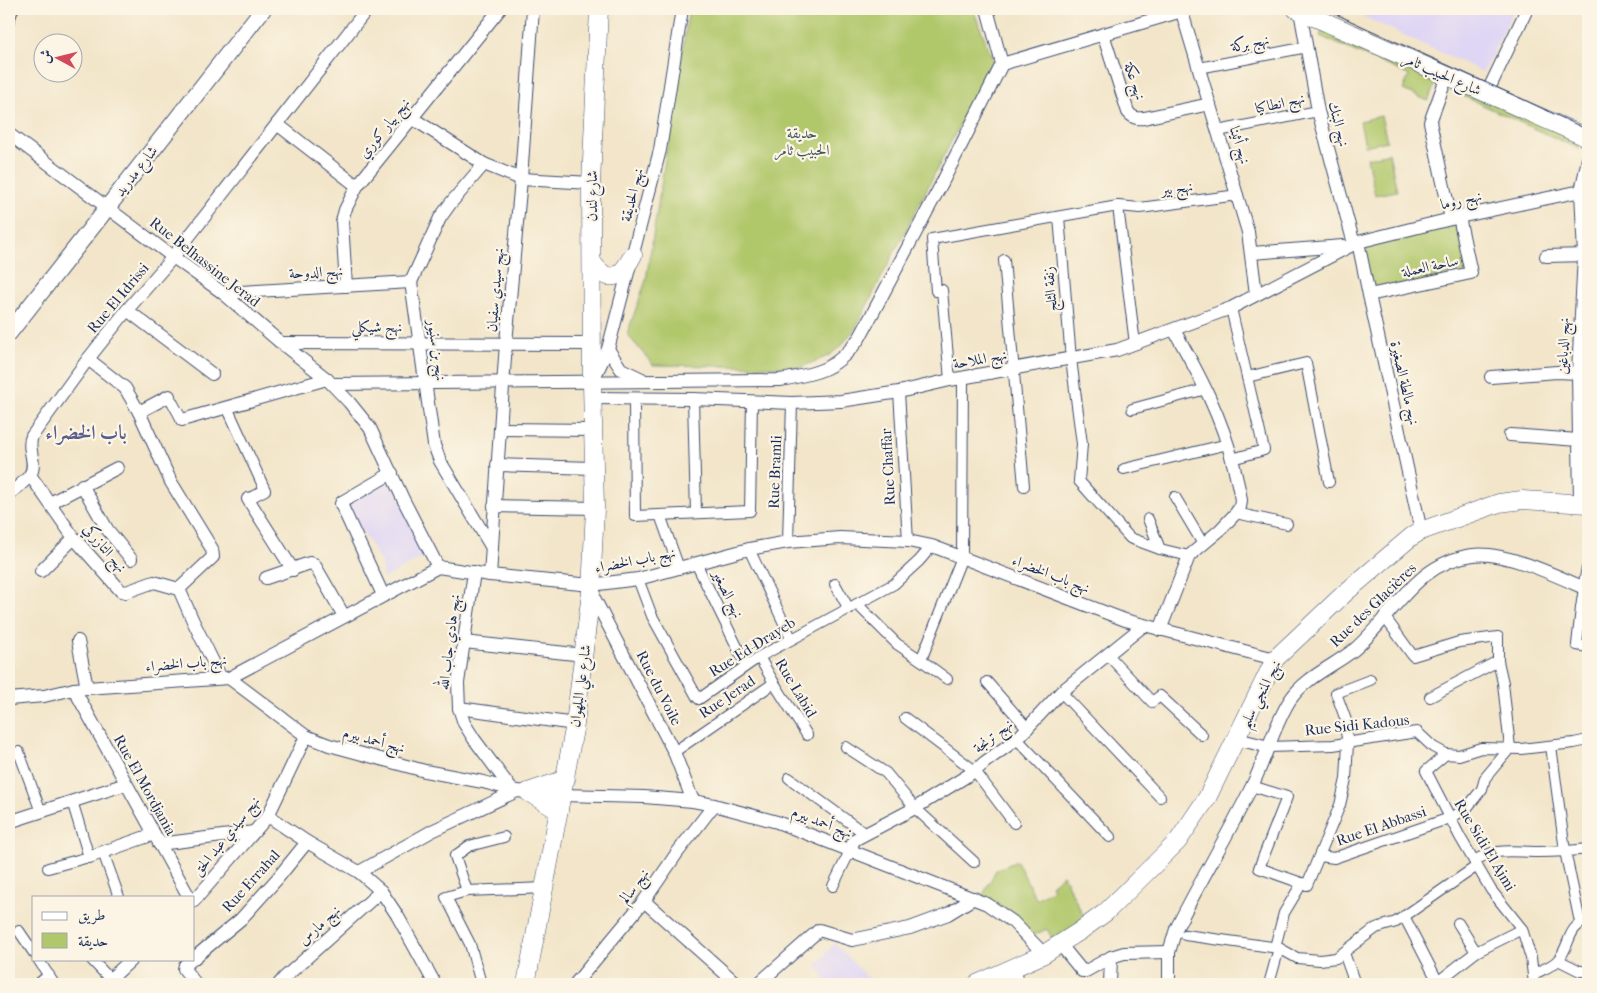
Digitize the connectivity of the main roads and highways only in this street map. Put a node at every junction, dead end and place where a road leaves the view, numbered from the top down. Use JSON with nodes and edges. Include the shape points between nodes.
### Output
{"nodes":[{"id":1,"x":599,"y":9,"type":"edge"},
{"id":2,"x":1298,"y":10,"type":"edge"},
{"id":3,"x":1588,"y":138,"type":"edge"},
{"id":4,"x":633,"y":255,"type":"road end"},
{"id":5,"x":592,"y":262,"type":"junction"},
{"id":6,"x":592,"y":391,"type":"joint"},
{"id":7,"x":1584,"y":503,"type":"edge"},
{"id":8,"x":562,"y":795,"type":"junction"},
{"id":9,"x":1016,"y":976,"type":"edge"},
{"id":10,"x":526,"y":984,"type":"edge"},
{"id":11,"x":977,"y":984,"type":"edge"}],
"edges":[{"from":1,"to":5,"type":"main road","name":"شارع لندن","via":[[591,183]]},
{"from":2,"to":3,"type":"main road","name":"شارع الحبيب ثامر"},
{"from":4,"to":5,"type":"main road","via":[[626,269],[610,277],[599,272]]},
{"from":5,"to":6,"type":"main road","name":"شارع لندن","via":[[600,346]]},
{"from":6,"to":8,"type":"main road","name":"شارع علي البلهوان","via":[[595,508],[591,588],[575,724]]},
{"from":7,"to":9,"type":"main road","name":"نهج المنجي سليم","via":[[1522,500],[1499,503],[1411,537],[1275,659],[1207,798],[1178,841],[1106,912]]},
{"from":8,"to":8,"type":"main road","via":[[519,791]]},
{"from":8,"to":10,"type":"main road","name":"شارع علي البلهوان"},
{"from":9,"to":11,"type":"main road","name":"نهج المنجي سليم"}]}
